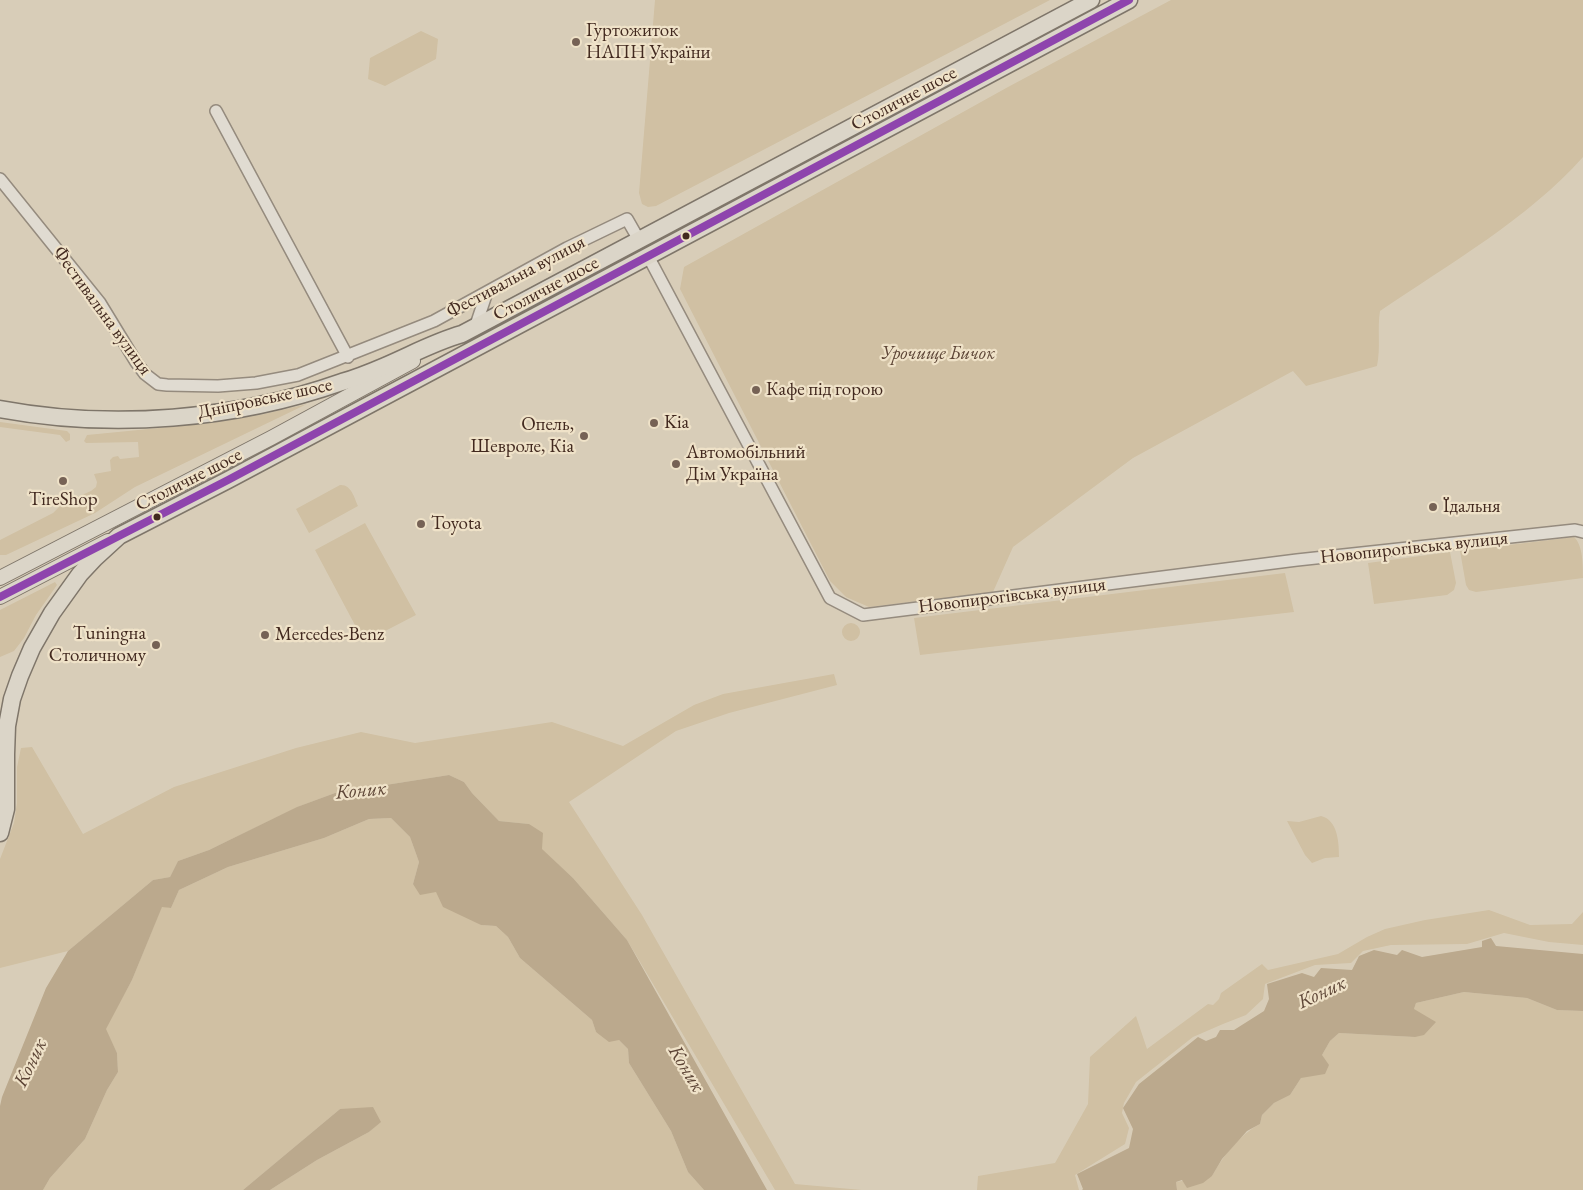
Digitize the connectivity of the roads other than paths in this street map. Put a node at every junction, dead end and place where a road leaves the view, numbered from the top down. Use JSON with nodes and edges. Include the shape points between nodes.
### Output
{"nodes":[{"id":1,"x":1092,"y":0,"type":"edge"},
{"id":2,"x":1128,"y":0,"type":"edge"},
{"id":3,"x":216,"y":111,"type":"dead end"},
{"id":4,"x":0,"y":179,"type":"edge"},
{"id":5,"x":640,"y":240,"type":"junction"},
{"id":6,"x":648,"y":256,"type":"junction"},
{"id":7,"x":487,"y":292,"type":"junction"},
{"id":8,"x":468,"y":331,"type":"junction"},
{"id":9,"x":348,"y":357,"type":"junction"},
{"id":10,"x":0,"y":409,"type":"edge"},
{"id":11,"x":1583,"y":532,"type":"edge"},
{"id":12,"x":119,"y":536,"type":"junction"},
{"id":13,"x":0,"y":578,"type":"edge"},
{"id":14,"x":0,"y":597,"type":"edge"},
{"id":15,"x":0,"y":833,"type":"edge"}],
"edges":[{"from":1,"to":5,"type":"highway","name":"Столичне шосе"},
{"from":2,"to":6,"type":"highway","name":"Столичне шосе"},
{"from":3,"to":9,"type":"street"},
{"from":4,"to":9,"type":"street","name":"Фестивальна вулиця","via":[[100,303],[145,374],[158,384],[218,386],[256,383],[298,376]]},
{"from":5,"to":7,"type":"street","name":"Фестивальна вулиця","via":[[628,218]]},
{"from":5,"to":8,"type":"highway","name":"Столичне шосе"},
{"from":6,"to":11,"type":"street","name":"Новопирогівська вулиця","via":[[830,598],[863,615],[1297,560],[1575,530]]},
{"from":6,"to":12,"type":"highway","name":"Столичне шосе"},
{"from":7,"to":8,"type":"street"},
{"from":7,"to":9,"type":"street","name":"Фестивальна вулиця","via":[[434,321]]},
{"from":8,"to":10,"type":"highway","name":"Дніпровське шосе","via":[[341,383],[239,409],[113,420],[43,416]]},
{"from":8,"to":13,"type":"main road","name":"Столичне шосе"},
{"from":12,"to":14,"type":"main road","name":"Столичне шосе"},
{"from":12,"to":15,"type":"highway","via":[[95,558],[67,592],[41,631],[20,676],[8,726],[6,810]]}]}
